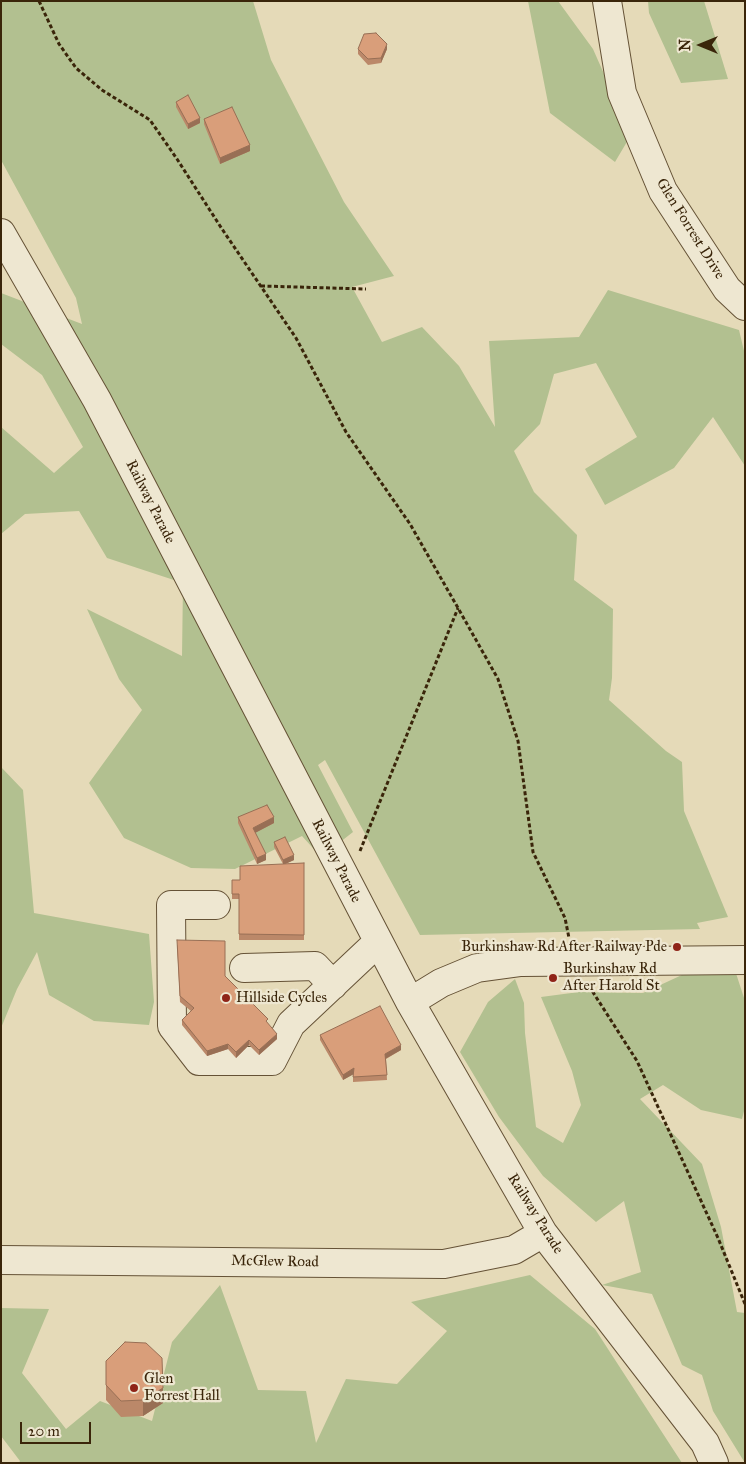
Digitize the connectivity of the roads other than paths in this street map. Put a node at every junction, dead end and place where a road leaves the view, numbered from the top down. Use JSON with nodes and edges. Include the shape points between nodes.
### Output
{"nodes":[{"id":1,"x":607,"y":1,"type":"edge"},
{"id":2,"x":1,"y":233,"type":"edge"},
{"id":3,"x":745,"y":306,"type":"edge"},
{"id":4,"x":216,"y":905,"type":"dead end"},
{"id":5,"x":378,"y":942,"type":"junction"},
{"id":6,"x":745,"y":960,"type":"edge"},
{"id":7,"x":244,"y":968,"type":"dead end"},
{"id":8,"x":333,"y":984,"type":"junction"},
{"id":9,"x":410,"y":1002,"type":"junction"},
{"id":10,"x":543,"y":1233,"type":"junction"},
{"id":11,"x":1,"y":1260,"type":"edge"},
{"id":12,"x":714,"y":1463,"type":"edge"}],
"edges":[{"from":1,"to":3,"type":"street","name":"Glen Forrest Drive","via":[[622,93],[663,191],[727,289]]},
{"from":2,"to":5,"type":"street","name":"Railway Parade","via":[[97,400]]},
{"from":4,"to":8,"type":"street","via":[[171,905],[172,1026],[199,1061],[272,1061],[291,1024]]},
{"from":5,"to":8,"type":"street"},
{"from":5,"to":9,"type":"street","name":"Railway Parade"},
{"from":6,"to":9,"type":"street","via":[[521,962],[477,968],[441,982]]},
{"from":7,"to":8,"type":"street","via":[[314,966]]},
{"from":9,"to":10,"type":"street","name":"Railway Parade"},
{"from":10,"to":11,"type":"street","name":"McGlew Road","via":[[514,1250],[444,1264]]},
{"from":10,"to":12,"type":"street","name":"Railway Parade","via":[[704,1443]]}]}
